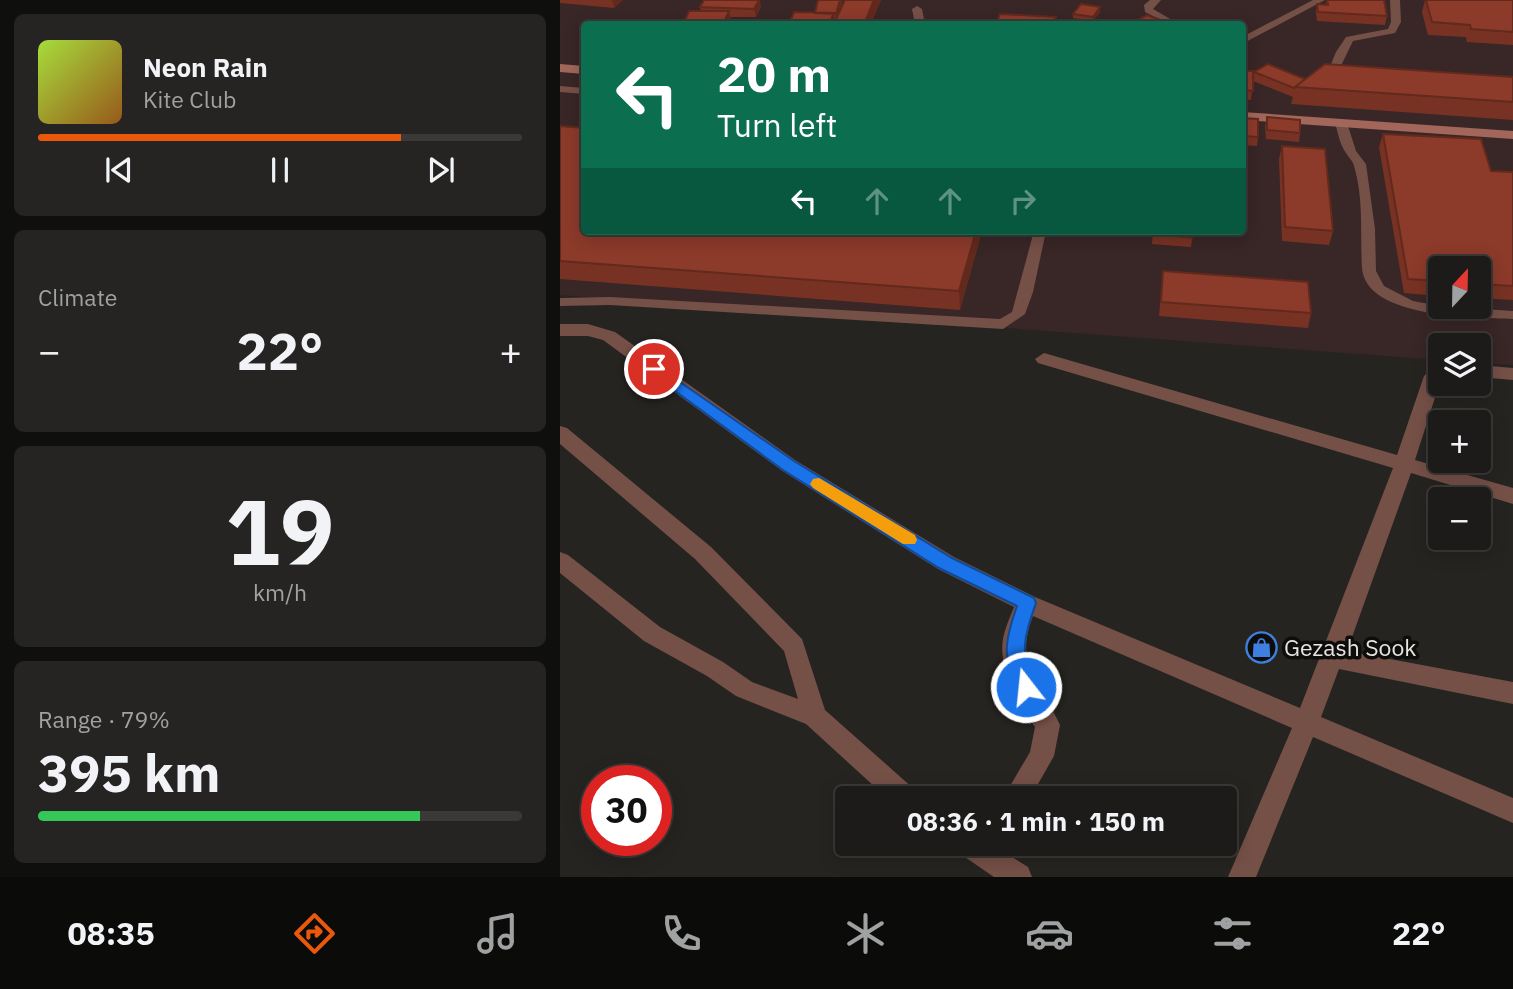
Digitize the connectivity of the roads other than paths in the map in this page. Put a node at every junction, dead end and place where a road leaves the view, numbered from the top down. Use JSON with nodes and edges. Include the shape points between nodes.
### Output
{"nodes":[{"id":1,"x":1156,"y":0,"type":"edge"},
{"id":2,"x":1320,"y":0,"type":"edge"},
{"id":3,"x":1395,"y":0,"type":"edge"},
{"id":4,"x":917,"y":9,"type":"dead end"},
{"id":5,"x":919,"y":21,"type":"edge"},
{"id":6,"x":1168,"y":21,"type":"edge"},
{"id":7,"x":1246,"y":39,"type":"edge"},
{"id":8,"x":560,"y":68,"type":"edge"},
{"id":9,"x":581,"y":70,"type":"edge"},
{"id":10,"x":1332,"y":74,"type":"edge"},
{"id":11,"x":560,"y":89,"type":"edge"},
{"id":12,"x":581,"y":91,"type":"edge"},
{"id":13,"x":1246,"y":116,"type":"edge"},
{"id":14,"x":1341,"y":123,"type":"junction"},
{"id":15,"x":1513,"y":135,"type":"edge"},
{"id":16,"x":1039,"y":235,"type":"edge"},
{"id":17,"x":560,"y":302,"type":"edge"},
{"id":18,"x":1513,"y":315,"type":"edge"},
{"id":19,"x":560,"y":330,"type":"edge"},
{"id":20,"x":1044,"y":359,"type":"dead end"},
{"id":21,"x":1491,"y":371,"type":"edge"},
{"id":22,"x":1513,"y":374,"type":"edge"},
{"id":23,"x":1428,"y":392,"type":"edge"},
{"id":24,"x":560,"y":433,"type":"edge"},
{"id":25,"x":1405,"y":465,"type":"junction"},
{"id":26,"x":1513,"y":496,"type":"edge"},
{"id":27,"x":560,"y":561,"type":"edge"},
{"id":28,"x":1027,"y":603,"type":"junction"},
{"id":29,"x":1332,"y":658,"type":"junction"},
{"id":30,"x":1513,"y":693,"type":"edge"},
{"id":31,"x":815,"y":716,"type":"junction"},
{"id":32,"x":1308,"y":722,"type":"junction"},
{"id":33,"x":892,"y":786,"type":"edge"},
{"id":34,"x":1023,"y":786,"type":"edge"},
{"id":35,"x":1513,"y":811,"type":"edge"},
{"id":36,"x":991,"y":856,"type":"edge"},
{"id":37,"x":1018,"y":877,"type":"edge"},
{"id":38,"x":1242,"y":877,"type":"edge"}],
"edges":[{"from":1,"to":6,"type":"lane","via":[[1148,10]]},
{"from":2,"to":7,"type":"lane"},
{"from":3,"to":10,"type":"lane","via":[[1392,31],[1350,39]]},
{"from":4,"to":5,"type":"lane"},
{"from":8,"to":9,"type":"main road"},
{"from":11,"to":12,"type":"lane"},
{"from":13,"to":14,"type":"main road"},
{"from":14,"to":15,"type":"main road"},
{"from":14,"to":18,"type":"lane","via":[[1350,151],[1360,164],[1369,229],[1368,271],[1379,289],[1410,304]]},
{"from":16,"to":17,"type":"lane","via":[[1018,314],[1003,324]]},
{"from":19,"to":28,"type":"street","via":[[610,336],[788,465],[946,563]]},
{"from":20,"to":25,"type":"street"},
{"from":21,"to":22,"type":"street"},
{"from":23,"to":25,"type":"street"},
{"from":24,"to":31,"type":"street","via":[[703,553],[794,646]]},
{"from":25,"to":26,"type":"street"},
{"from":25,"to":29,"type":"street"},
{"from":27,"to":31,"type":"street","via":[[652,634],[744,689]]},
{"from":28,"to":32,"type":"street"},
{"from":28,"to":34,"type":"street","via":[[1014,641],[1019,672],[1048,725],[1041,756]]},
{"from":29,"to":30,"type":"street"},
{"from":29,"to":32,"type":"street"},
{"from":31,"to":33,"type":"street"},
{"from":32,"to":35,"type":"street"},
{"from":32,"to":38,"type":"street"},
{"from":36,"to":37,"type":"street"}]}
